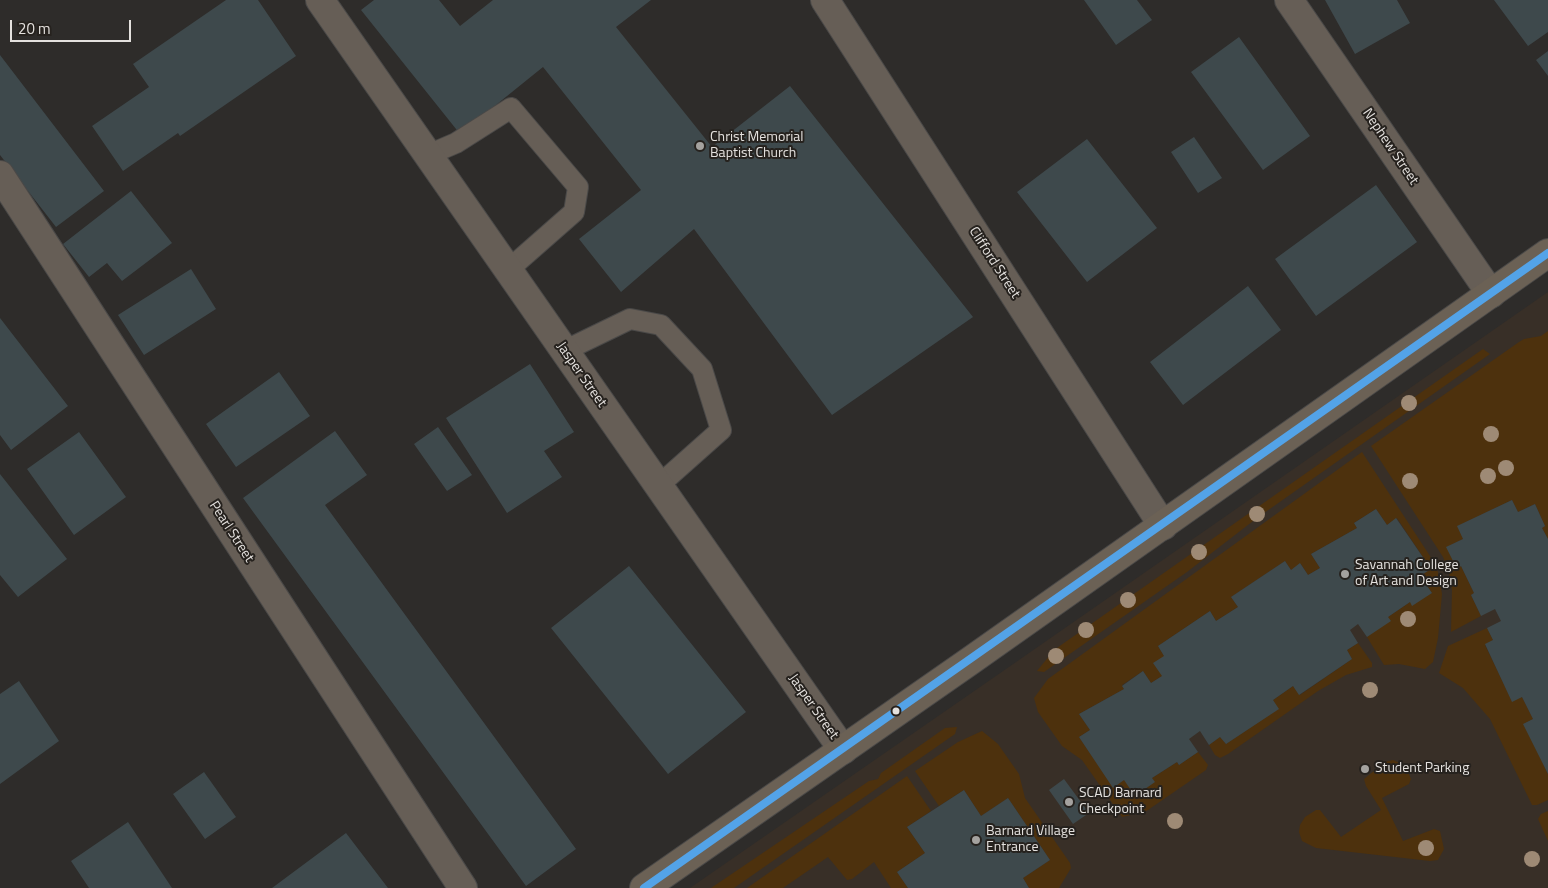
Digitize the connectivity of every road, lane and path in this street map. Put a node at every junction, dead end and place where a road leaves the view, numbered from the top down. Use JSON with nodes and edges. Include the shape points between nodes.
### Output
{"nodes":[{"id":1,"x":320,"y":0,"type":"edge"},
{"id":2,"x":825,"y":0,"type":"edge"},
{"id":3,"x":1289,"y":0,"type":"edge"},
{"id":4,"x":428,"y":155,"type":"junction"},
{"id":5,"x":0,"y":175,"type":"edge"},
{"id":6,"x":1548,"y":253,"type":"edge"},
{"id":7,"x":508,"y":270,"type":"junction"},
{"id":8,"x":1491,"y":294,"type":"junction"},
{"id":9,"x":564,"y":351,"type":"junction"},
{"id":10,"x":658,"y":486,"type":"junction"},
{"id":11,"x":1162,"y":526,"type":"junction"},
{"id":12,"x":843,"y":750,"type":"junction"},
{"id":13,"x":463,"y":888,"type":"edge"},
{"id":14,"x":644,"y":888,"type":"edge"}],
"edges":[{"from":1,"to":4,"type":"street","name":"Jasper Street"},
{"from":2,"to":11,"type":"street","name":"Clifford Street"},
{"from":3,"to":8,"type":"street","name":"Nephew Street"},
{"from":4,"to":7,"type":"street","name":"Jasper Street"},
{"from":4,"to":7,"type":"lane","via":[[456,143],[511,108],[578,187],[574,212]]},
{"from":5,"to":13,"type":"street","name":"Pearl Street"},
{"from":6,"to":8,"type":"street"},
{"from":7,"to":9,"type":"street","name":"Jasper Street"},
{"from":8,"to":11,"type":"street"},
{"from":9,"to":10,"type":"street","name":"Jasper Street"},
{"from":9,"to":10,"type":"lane","via":[[630,319],[661,325],[702,369],[721,430]]},
{"from":10,"to":12,"type":"street","name":"Jasper Street"},
{"from":11,"to":12,"type":"street"},
{"from":12,"to":14,"type":"street"}]}
